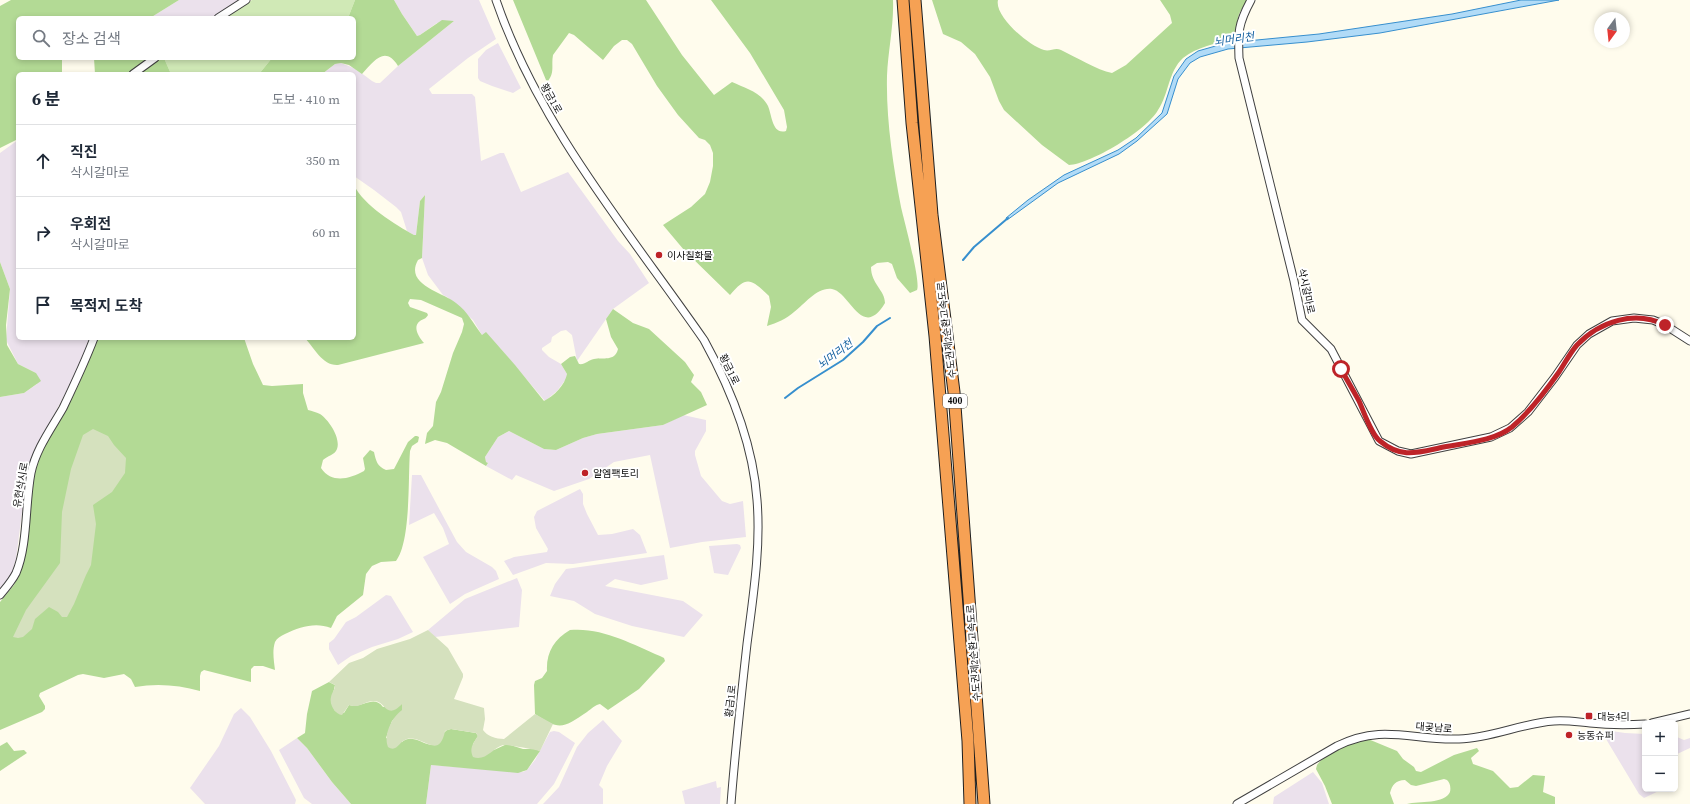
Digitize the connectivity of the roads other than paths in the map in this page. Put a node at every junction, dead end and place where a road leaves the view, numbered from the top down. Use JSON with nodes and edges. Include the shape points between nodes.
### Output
{"nodes":[{"id":1,"x":246,"y":0,"type":"edge"},
{"id":2,"x":496,"y":0,"type":"edge"},
{"id":3,"x":904,"y":0,"type":"edge"},
{"id":4,"x":915,"y":0,"type":"edge"},
{"id":5,"x":1251,"y":0,"type":"edge"},
{"id":6,"x":221,"y":16,"type":"edge"},
{"id":7,"x":152,"y":60,"type":"edge"},
{"id":8,"x":136,"y":72,"type":"edge"},
{"id":9,"x":93,"y":340,"type":"edge"},
{"id":10,"x":1690,"y":341,"type":"edge"},
{"id":11,"x":0,"y":595,"type":"edge"},
{"id":12,"x":1690,"y":714,"type":"edge"},
{"id":13,"x":1665,"y":720,"type":"edge"},
{"id":14,"x":1642,"y":724,"type":"edge"},
{"id":15,"x":731,"y":804,"type":"edge"},
{"id":16,"x":970,"y":804,"type":"edge"},
{"id":17,"x":984,"y":804,"type":"edge"},
{"id":18,"x":1237,"y":804,"type":"edge"}],
"edges":[{"from":1,"to":6,"type":"street"},
{"from":2,"to":15,"type":"street","name":"황금1로","via":[[533,85],[564,139],[704,340],[721,370],[744,433],[756,487],[758,529],[754,594]]},
{"from":3,"to":16,"type":"highway","name":"수도권제2순환고속도로","number":"400","via":[[912,123],[935,336],[963,680]]},
{"from":4,"to":17,"type":"highway","name":"수도권제2순환고속도로","number":"400","via":[[932,215],[954,392]]},
{"from":5,"to":10,"type":"street","name":"삭시갈마로","via":[[1240,24],[1239,55],[1302,320],[1331,349],[1379,441],[1398,451],[1411,454],[1491,437],[1510,428],[1528,412],[1577,346],[1589,334],[1612,322],[1634,318],[1653,320]]},
{"from":7,"to":8,"type":"street"},
{"from":9,"to":11,"type":"street","name":"유현삭시로","via":[[84,364],[37,454],[28,492],[19,565],[12,580]]},
{"from":12,"to":13,"type":"street"},
{"from":14,"to":18,"type":"street","name":"대곶남로","via":[[1554,721],[1494,735],[1458,739],[1370,734],[1348,740]]}]}
